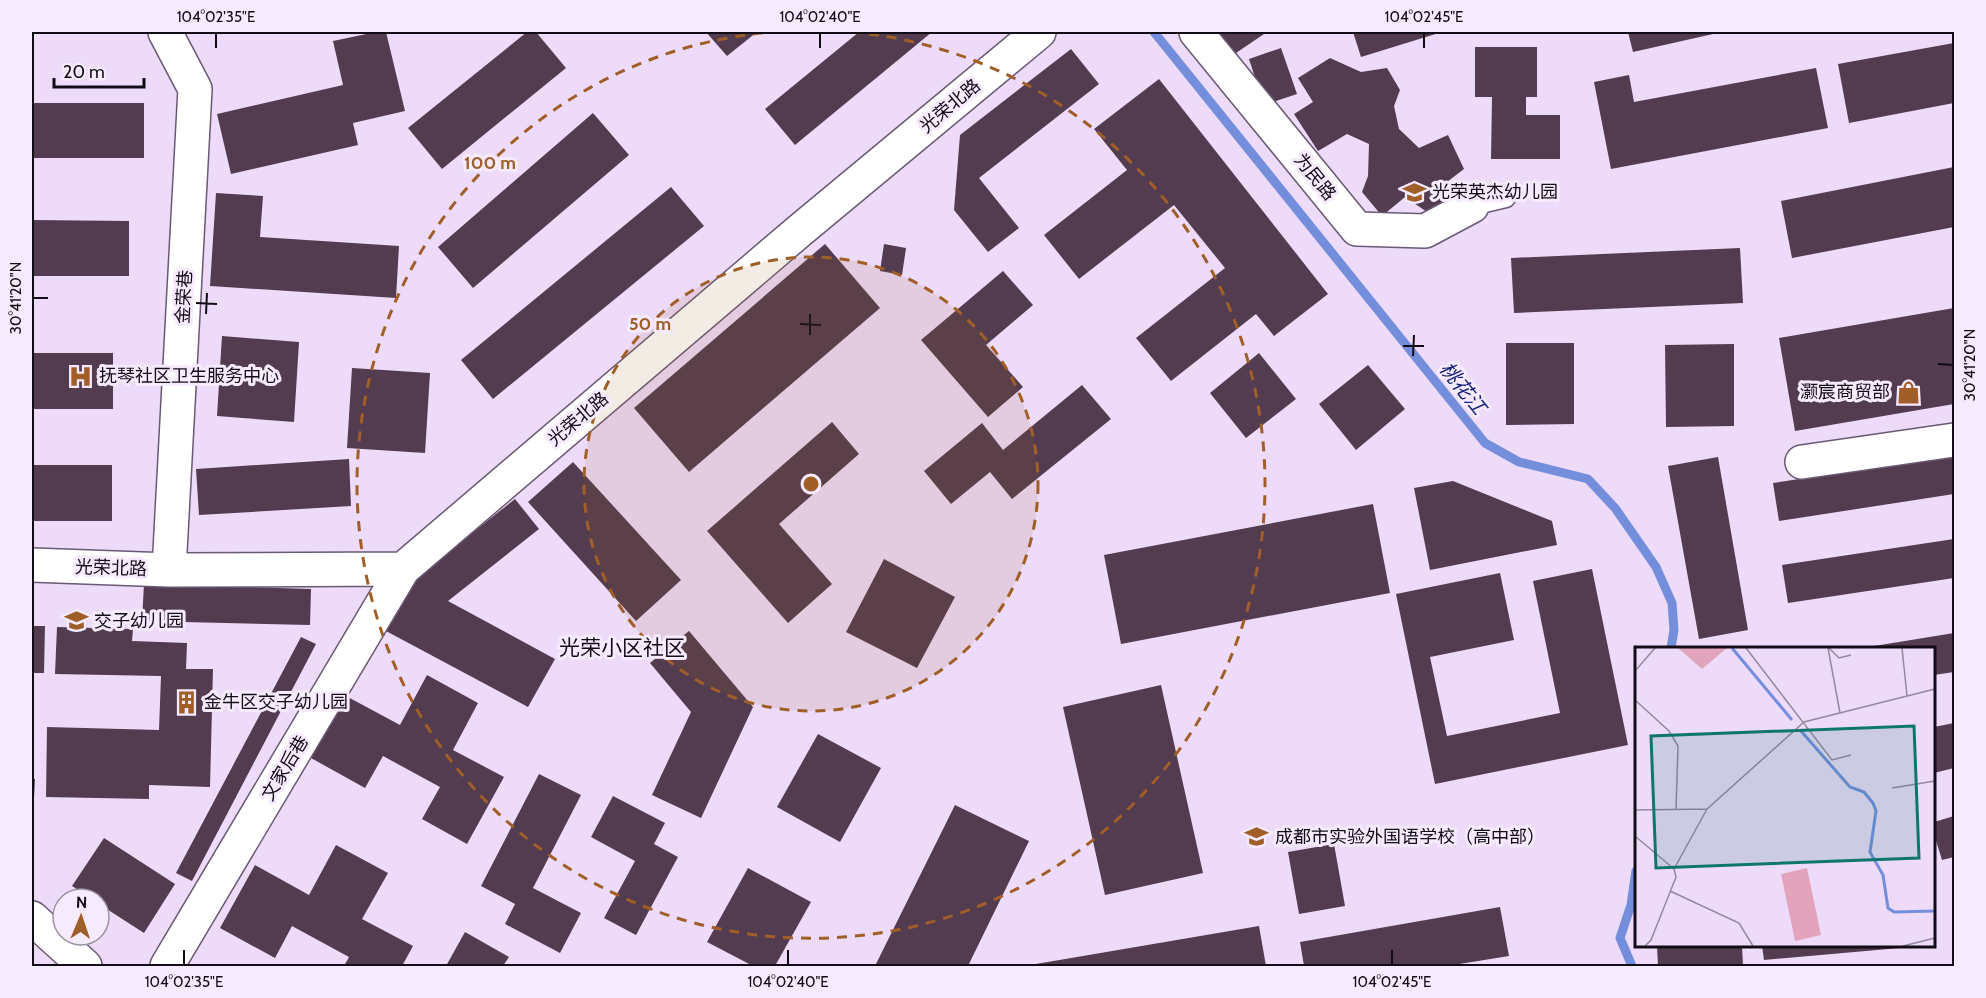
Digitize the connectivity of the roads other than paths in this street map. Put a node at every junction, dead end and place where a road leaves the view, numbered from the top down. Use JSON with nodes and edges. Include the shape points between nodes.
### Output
{"nodes":[{"id":1,"x":165,"y":32,"type":"edge"},
{"id":2,"x":1039,"y":32,"type":"edge"},
{"id":3,"x":1196,"y":32,"type":"edge"},
{"id":4,"x":1506,"y":198,"type":"dead end"},
{"id":5,"x":1472,"y":206,"type":"joint"},
{"id":6,"x":1954,"y":440,"type":"edge"},
{"id":7,"x":1802,"y":462,"type":"dead end"},
{"id":8,"x":32,"y":565,"type":"edge"},
{"id":9,"x":403,"y":569,"type":"junction"},
{"id":10,"x":169,"y":570,"type":"junction"},
{"id":11,"x":32,"y":918,"type":"edge"},
{"id":12,"x":85,"y":966,"type":"edge"},
{"id":13,"x":167,"y":966,"type":"edge"}],
"edges":[{"from":1,"to":10,"type":"street","name":"金荣巷","via":[[195,89]]},
{"from":2,"to":9,"type":"street","name":"光荣北路"},
{"from":3,"to":5,"type":"street","name":"为民路","via":[[1357,229],[1425,231]]},
{"from":4,"to":5,"type":"lane"},
{"from":6,"to":7,"type":"street"},
{"from":8,"to":10,"type":"street","name":"光荣北路"},
{"from":9,"to":10,"type":"street","name":"光荣北路"},
{"from":9,"to":13,"type":"street","name":"文家后巷"},
{"from":11,"to":12,"type":"street"}]}
